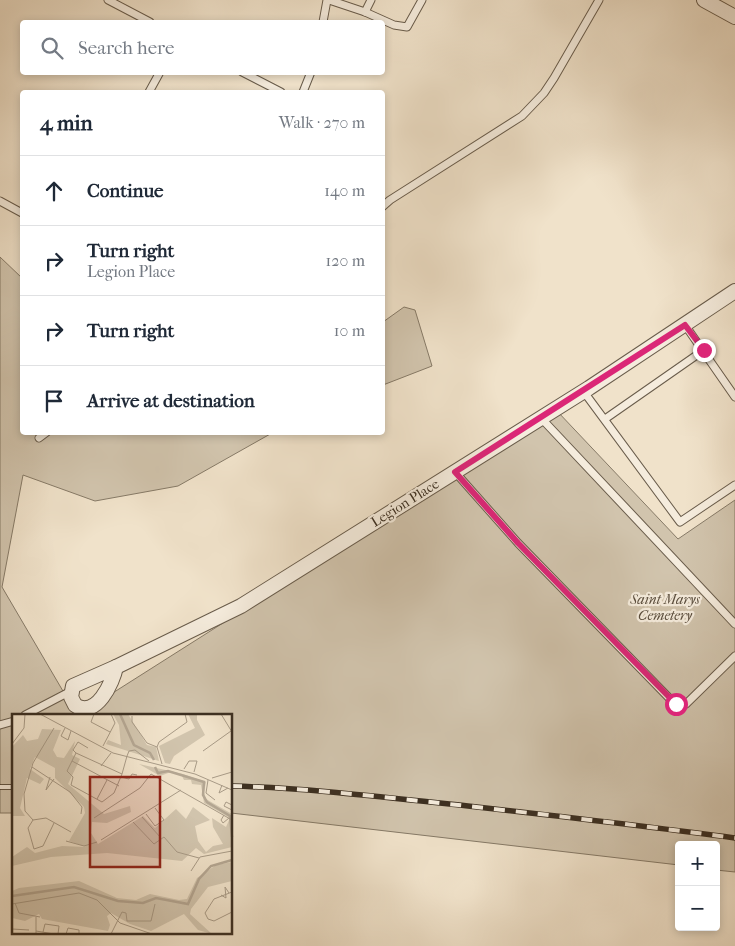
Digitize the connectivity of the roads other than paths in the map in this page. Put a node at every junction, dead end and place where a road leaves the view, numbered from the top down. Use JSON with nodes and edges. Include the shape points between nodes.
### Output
{"nodes":[{"id":1,"x":108,"y":0,"type":"edge"},
{"id":2,"x":328,"y":0,"type":"edge"},
{"id":3,"x":371,"y":0,"type":"edge"},
{"id":4,"x":422,"y":0,"type":"edge"},
{"id":5,"x":599,"y":0,"type":"edge"},
{"id":6,"x":704,"y":0,"type":"edge"},
{"id":7,"x":365,"y":12,"type":"junction"},
{"id":8,"x":735,"y":17,"type":"edge"},
{"id":9,"x":146,"y":20,"type":"edge"},
{"id":10,"x":323,"y":20,"type":"edge"},
{"id":11,"x":383,"y":20,"type":"edge"},
{"id":12,"x":385,"y":21,"type":"edge"},
{"id":13,"x":158,"y":75,"type":"edge"},
{"id":14,"x":248,"y":75,"type":"edge"},
{"id":15,"x":311,"y":75,"type":"edge"},
{"id":16,"x":150,"y":90,"type":"edge"},
{"id":17,"x":276,"y":90,"type":"edge"},
{"id":18,"x":304,"y":90,"type":"edge"},
{"id":19,"x":0,"y":201,"type":"edge"},
{"id":20,"x":385,"y":204,"type":"edge"},
{"id":21,"x":20,"y":212,"type":"edge"},
{"id":22,"x":735,"y":291,"type":"edge"},
{"id":23,"x":685,"y":325,"type":"junction"},
{"id":24,"x":704,"y":350,"type":"junction"},
{"id":25,"x":584,"y":392,"type":"junction"},
{"id":26,"x":735,"y":397,"type":"edge"},
{"id":27,"x":541,"y":418,"type":"junction"},
{"id":28,"x":605,"y":419,"type":"junction"},
{"id":29,"x":43,"y":435,"type":"edge"},
{"id":30,"x":39,"y":438,"type":"dead end"},
{"id":31,"x":455,"y":472,"type":"junction"},
{"id":32,"x":735,"y":485,"type":"edge"},
{"id":33,"x":735,"y":624,"type":"edge"},
{"id":34,"x":735,"y":656,"type":"edge"},
{"id":35,"x":116,"y":667,"type":"junction"},
{"id":36,"x":71,"y":691,"type":"junction"},
{"id":37,"x":26,"y":714,"type":"edge"}],
"edges":[{"from":1,"to":9,"type":"lane"},
{"from":2,"to":7,"type":"lane"},
{"from":2,"to":10,"type":"lane"},
{"from":3,"to":7,"type":"lane"},
{"from":4,"to":12,"type":"lane","via":[[407,27]]},
{"from":5,"to":20,"type":"lane","via":[[554,78],[522,116]]},
{"from":6,"to":8,"type":"street"},
{"from":7,"to":11,"type":"lane"},
{"from":13,"to":16,"type":"lane"},
{"from":14,"to":17,"type":"lane"},
{"from":15,"to":18,"type":"lane"},
{"from":19,"to":21,"type":"lane"},
{"from":22,"to":23,"type":"street","name":"Legion Place"},
{"from":23,"to":24,"type":"lane"},
{"from":23,"to":25,"type":"street","name":"Legion Place"},
{"from":24,"to":26,"type":"lane"},
{"from":24,"to":28,"type":"lane"},
{"from":25,"to":27,"type":"street","name":"Legion Place"},
{"from":25,"to":28,"type":"lane"},
{"from":27,"to":31,"type":"street","name":"Legion Place"},
{"from":27,"to":33,"type":"lane"},
{"from":28,"to":32,"type":"lane","via":[[680,522]]},
{"from":29,"to":30,"type":"lane"},
{"from":31,"to":34,"type":"lane","via":[[518,543],[676,704],[686,704]]},
{"from":31,"to":35,"type":"street","name":"Legion Place","via":[[241,606]]},
{"from":35,"to":36,"type":"street","name":"Legion Place","via":[[79,682]]},
{"from":35,"to":36,"type":"street","via":[[112,683],[95,704],[79,708]]},
{"from":36,"to":37,"type":"lane"}]}
